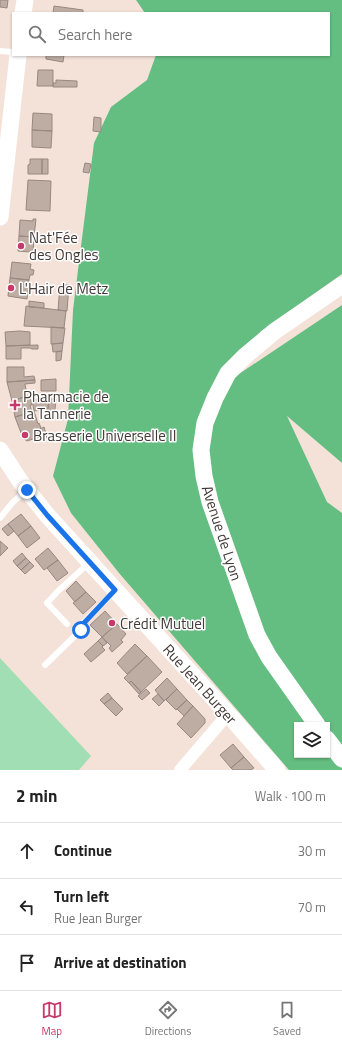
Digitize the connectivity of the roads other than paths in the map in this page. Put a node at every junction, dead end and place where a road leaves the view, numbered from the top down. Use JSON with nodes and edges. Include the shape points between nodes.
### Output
{"nodes":[{"id":1,"x":25,"y":0,"type":"edge"},
{"id":2,"x":23,"y":12,"type":"edge"},
{"id":3,"x":0,"y":51,"type":"edge"},
{"id":4,"x":12,"y":52,"type":"edge"},
{"id":5,"x":18,"y":56,"type":"edge"},
{"id":6,"x":0,"y":216,"type":"edge"},
{"id":7,"x":342,"y":285,"type":"edge"},
{"id":8,"x":0,"y":450,"type":"edge"},
{"id":9,"x":27,"y":490,"type":"junction"},
{"id":10,"x":0,"y":518,"type":"edge"},
{"id":11,"x":90,"y":562,"type":"junction"},
{"id":12,"x":115,"y":590,"type":"junction"},
{"id":13,"x":67,"y":624,"type":"dead end"},
{"id":14,"x":45,"y":665,"type":"dead end"},
{"id":15,"x":228,"y":714,"type":"junction"},
{"id":16,"x":315,"y":722,"type":"edge"},
{"id":17,"x":330,"y":743,"type":"edge"},
{"id":18,"x":342,"y":760,"type":"edge"},
{"id":19,"x":180,"y":770,"type":"edge"},
{"id":20,"x":277,"y":770,"type":"edge"}],
"edges":[{"from":1,"to":2,"type":"main road"},
{"from":3,"to":4,"type":"lane"},
{"from":5,"to":6,"type":"main road"},
{"from":7,"to":16,"type":"main road","name":"Avenue de Lyon","via":[[275,331],[228,373],[205,423],[201,450],[210,502],[257,635],[269,657]]},
{"from":8,"to":9,"type":"main road","name":"Rue Jean Burger"},
{"from":9,"to":10,"type":"lane"},
{"from":9,"to":11,"type":"main road","name":"Rue Jean Burger"},
{"from":11,"to":12,"type":"main road","name":"Rue Jean Burger"},
{"from":11,"to":13,"type":"lane","via":[[47,603]]},
{"from":12,"to":14,"type":"lane","via":[[83,624],[81,630]]},
{"from":12,"to":15,"type":"main road","name":"Rue Jean Burger"},
{"from":15,"to":19,"type":"street"},
{"from":15,"to":20,"type":"main road","name":"Rue Jean Burger"},
{"from":17,"to":18,"type":"main road"}]}
